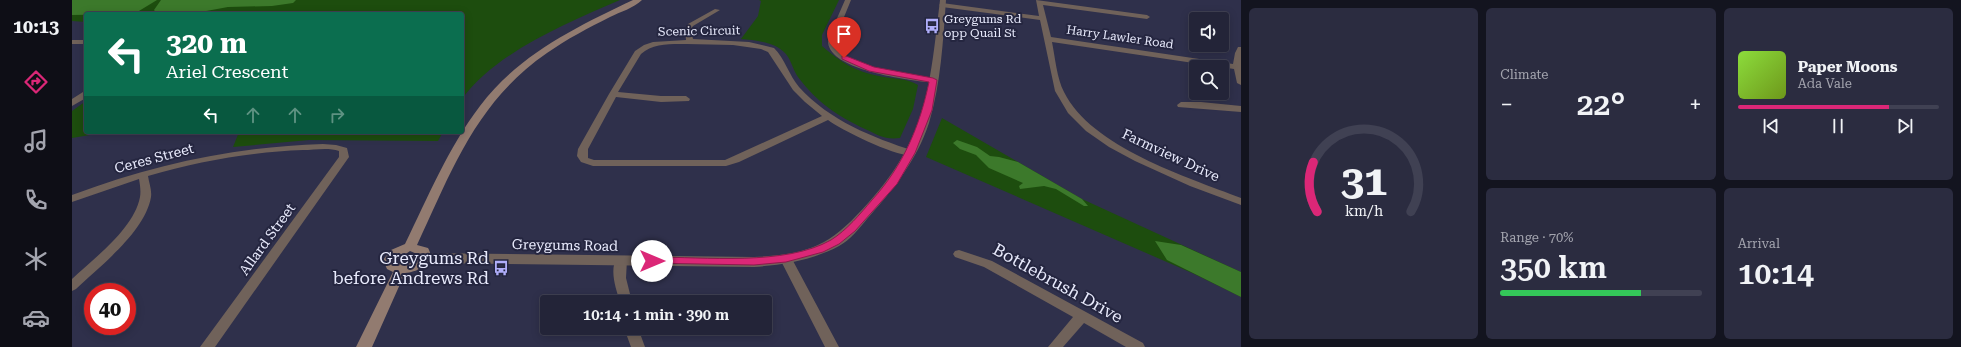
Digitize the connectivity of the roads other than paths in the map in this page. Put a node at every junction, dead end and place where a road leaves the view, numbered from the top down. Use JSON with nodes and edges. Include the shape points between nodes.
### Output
{"nodes":[{"id":1,"x":639,"y":0,"type":"edge"},
{"id":2,"x":848,"y":0,"type":"edge"},
{"id":3,"x":943,"y":2,"type":"edge"},
{"id":4,"x":1039,"y":2,"type":"edge"},
{"id":5,"x":717,"y":10,"type":"dead end"},
{"id":6,"x":1147,"y":17,"type":"dead end"},
{"id":7,"x":1042,"y":18,"type":"junction"},
{"id":8,"x":1047,"y":39,"type":"junction"},
{"id":9,"x":72,"y":42,"type":"edge"},
{"id":10,"x":84,"y":42,"type":"edge"},
{"id":11,"x":690,"y":43,"type":"junction"},
{"id":12,"x":1241,"y":49,"type":"edge"},
{"id":13,"x":1237,"y":67,"type":"junction"},
{"id":14,"x":933,"y":80,"type":"junction"},
{"id":15,"x":1241,"y":83,"type":"edge"},
{"id":16,"x":613,"y":94,"type":"junction"},
{"id":17,"x":84,"y":95,"type":"edge"},
{"id":18,"x":686,"y":98,"type":"dead end"},
{"id":19,"x":73,"y":102,"type":"edge"},
{"id":20,"x":1181,"y":105,"type":"dead end"},
{"id":21,"x":1241,"y":109,"type":"edge"},
{"id":22,"x":828,"y":117,"type":"junction"},
{"id":23,"x":342,"y":149,"type":"joint"},
{"id":24,"x":911,"y":153,"type":"junction"},
{"id":25,"x":143,"y":175,"type":"junction"},
{"id":26,"x":72,"y":199,"type":"edge"},
{"id":27,"x":1241,"y":202,"type":"edge"},
{"id":28,"x":410,"y":247,"type":"junction"},
{"id":29,"x":959,"y":254,"type":"dead end"},
{"id":30,"x":424,"y":258,"type":"junction"},
{"id":31,"x":786,"y":258,"type":"junction"},
{"id":32,"x":621,"y":260,"type":"junction"},
{"id":33,"x":400,"y":270,"type":"junction"},
{"id":34,"x":72,"y":286,"type":"edge"},
{"id":35,"x":624,"y":295,"type":"edge"},
{"id":36,"x":1082,"y":316,"type":"junction"},
{"id":37,"x":634,"y":335,"type":"edge"},
{"id":38,"x":207,"y":347,"type":"edge"},
{"id":39,"x":364,"y":347,"type":"edge"},
{"id":40,"x":638,"y":347,"type":"edge"},
{"id":41,"x":832,"y":347,"type":"edge"},
{"id":42,"x":1055,"y":347,"type":"edge"},
{"id":43,"x":1138,"y":347,"type":"edge"}],
"edges":[{"from":1,"to":28,"type":"main road","via":[[558,41],[527,63],[496,91],[475,118],[459,145]]},
{"from":2,"to":14,"type":"street","via":[[832,38],[832,45],[837,53],[854,63],[872,69]]},
{"from":3,"to":7,"type":"street"},
{"from":3,"to":14,"type":"street","name":"Greygums Road"},
{"from":4,"to":6,"type":"street"},
{"from":4,"to":7,"type":"street","name":"Farmview Drive"},
{"from":5,"to":11,"type":"street","via":[[690,25]]},
{"from":7,"to":8,"type":"street","name":"Farmview Drive"},
{"from":8,"to":13,"type":"street","name":"Harry Lawler Road"},
{"from":8,"to":27,"type":"street","name":"Farmview Drive","via":[[1061,97],[1069,109],[1088,127],[1118,148],[1145,162]]},
{"from":9,"to":10,"type":"street"},
{"from":11,"to":16,"type":"street","name":"Scenic Circuit","via":[[659,44],[643,49]]},
{"from":11,"to":22,"type":"street","name":"Scenic Circuit","via":[[749,43],[769,49],[796,88]]},
{"from":12,"to":13,"type":"street"},
{"from":13,"to":15,"type":"street"},
{"from":14,"to":24,"type":"street","name":"Greygums Road","via":[[928,110]]},
{"from":16,"to":18,"type":"street","via":[[661,99]]},
{"from":16,"to":22,"type":"street","name":"Scenic Circuit","via":[[583,149],[580,162],[726,163]]},
{"from":17,"to":19,"type":"street"},
{"from":20,"to":21,"type":"street"},
{"from":22,"to":24,"type":"street","name":"Scenic Circuit","via":[[866,137]]},
{"from":23,"to":25,"type":"street","name":"Ceres Street","via":[[250,151],[193,161]]},
{"from":23,"to":38,"type":"street","name":"Allard Street","via":[[345,152],[344,157]]},
{"from":24,"to":31,"type":"street","name":"Greygums Road","via":[[892,184],[846,235],[819,250]]},
{"from":25,"to":26,"type":"street","name":"Ceres Street"},
{"from":25,"to":34,"type":"street","via":[[145,199],[139,216],[122,237]]},
{"from":28,"to":30,"type":"main road","via":[[420,248]]},
{"from":28,"to":33,"type":"main road","via":[[400,250],[390,260],[392,266]]},
{"from":29,"to":36,"type":"street","name":"Bottlebrush Drive","via":[[988,264]]},
{"from":30,"to":32,"type":"street","name":"Greygums Road"},
{"from":30,"to":33,"type":"main road","via":[[414,267]]},
{"from":31,"to":32,"type":"street","name":"Greygums Road","via":[[754,262]]},
{"from":31,"to":41,"type":"street"},
{"from":32,"to":35,"type":"street","via":[[620,275]]},
{"from":33,"to":39,"type":"main road"},
{"from":36,"to":42,"type":"street"},
{"from":36,"to":43,"type":"street","name":"Bottlebrush Drive"},
{"from":37,"to":40,"type":"street"}]}
